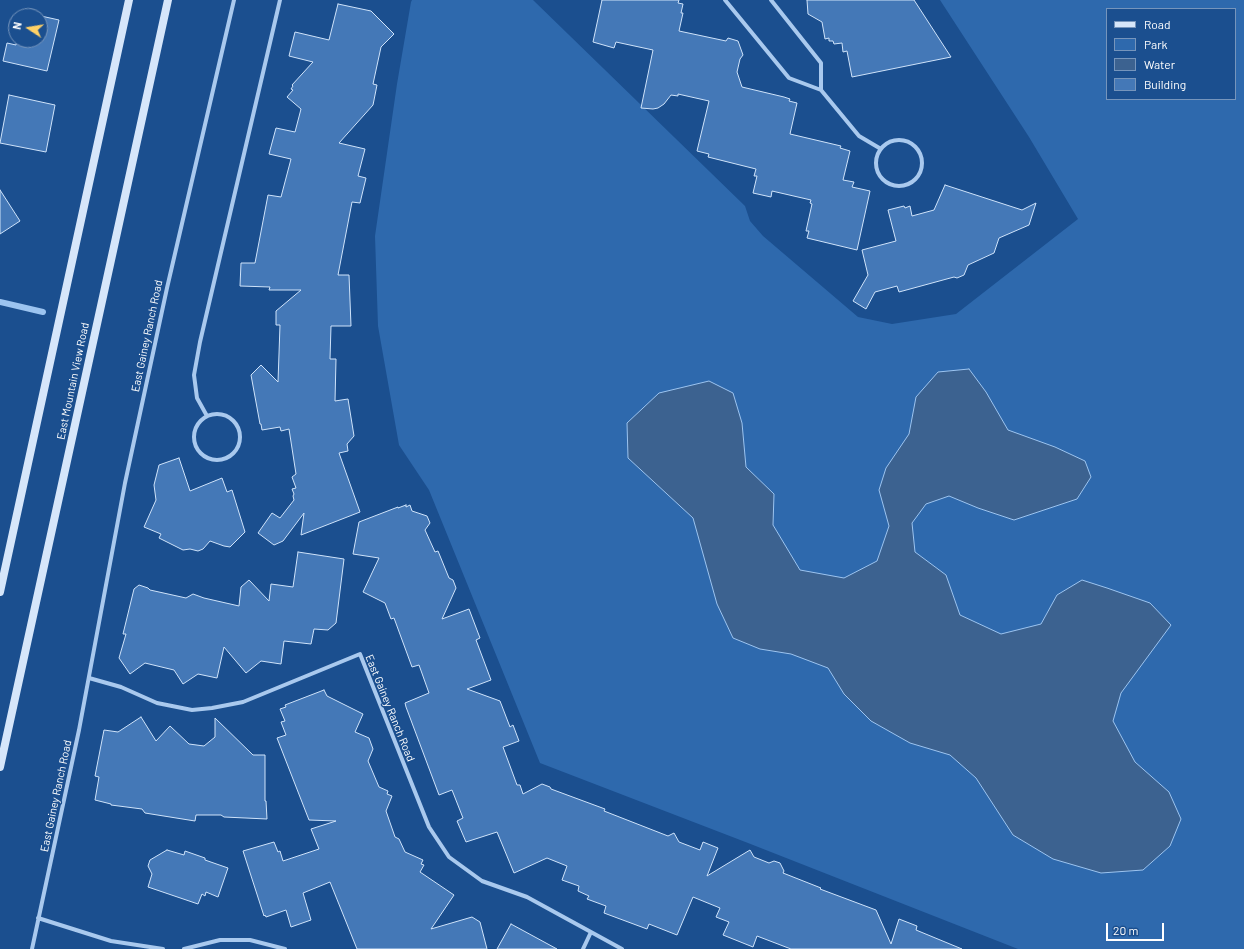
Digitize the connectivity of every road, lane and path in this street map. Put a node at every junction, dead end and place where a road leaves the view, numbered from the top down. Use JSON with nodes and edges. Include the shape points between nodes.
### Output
{"nodes":[{"id":1,"x":129,"y":0,"type":"edge"},
{"id":2,"x":168,"y":0,"type":"edge"},
{"id":3,"x":234,"y":0,"type":"edge"},
{"id":4,"x":280,"y":0,"type":"edge"},
{"id":5,"x":725,"y":0,"type":"edge"},
{"id":6,"x":771,"y":0,"type":"edge"},
{"id":7,"x":821,"y":90,"type":"junction"},
{"id":8,"x":881,"y":149,"type":"junction"},
{"id":9,"x":207,"y":416,"type":"junction"},
{"id":10,"x":0,"y":592,"type":"edge"},
{"id":11,"x":89,"y":678,"type":"junction"},
{"id":12,"x":0,"y":767,"type":"edge"},
{"id":13,"x":38,"y":918,"type":"junction"},
{"id":14,"x":591,"y":932,"type":"junction"},
{"id":15,"x":32,"y":949,"type":"edge"},
{"id":16,"x":163,"y":949,"type":"edge"},
{"id":17,"x":184,"y":949,"type":"edge"},
{"id":18,"x":285,"y":949,"type":"edge"},
{"id":19,"x":582,"y":949,"type":"edge"},
{"id":20,"x":622,"y":949,"type":"edge"}],
"edges":[{"from":1,"to":10,"type":"main road"},
{"from":2,"to":12,"type":"main road","name":"East Mountain View Road"},
{"from":3,"to":11,"type":"street","name":"East Gainey Ranch Road","via":[[126,475]]},
{"from":4,"to":9,"type":"street","via":[[194,375],[197,398]]},
{"from":5,"to":7,"type":"street","via":[[789,78]]},
{"from":6,"to":7,"type":"street","via":[[821,62]]},
{"from":7,"to":8,"type":"street","via":[[859,136]]},
{"from":8,"to":8,"type":"street","via":[[876,163],[881,177],[887,182],[901,186],[908,184],[919,174],[922,167],[920,152],[908,141],[893,140]]},
{"from":9,"to":9,"type":"street","via":[[196,427],[194,442],[197,450],[209,459],[224,459],[236,450],[240,436],[238,428],[228,417],[214,414]]},
{"from":11,"to":13,"type":"street","name":"East Gainey Ranch Road"},
{"from":11,"to":14,"type":"street","name":"East Gainey Ranch Road","via":[[121,687],[157,703],[192,710],[244,702],[360,654],[429,827],[449,857],[482,881],[527,897]]},
{"from":13,"to":15,"type":"street","name":"East Gainey Ranch Road"},
{"from":13,"to":16,"type":"street","via":[[111,941]]},
{"from":14,"to":19,"type":"street"},
{"from":14,"to":20,"type":"street","name":"East Gainey Ranch Road"},
{"from":17,"to":18,"type":"street","via":[[220,940],[250,940]]}]}
